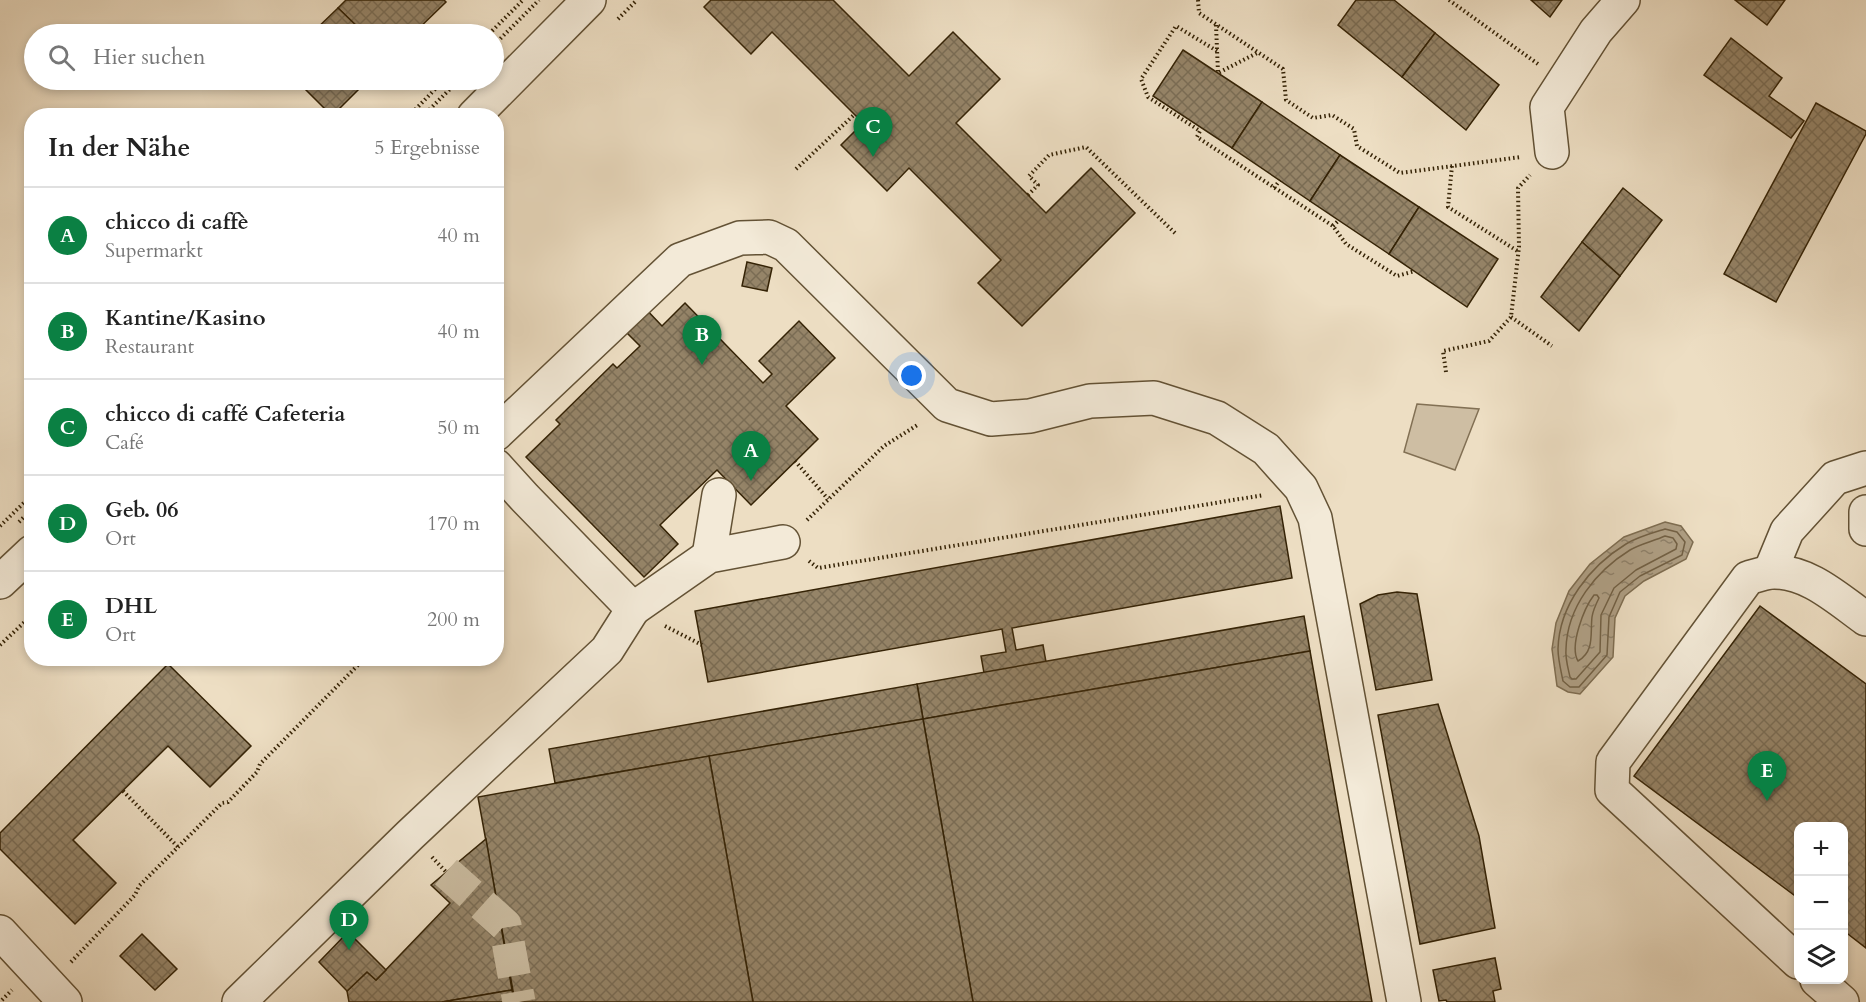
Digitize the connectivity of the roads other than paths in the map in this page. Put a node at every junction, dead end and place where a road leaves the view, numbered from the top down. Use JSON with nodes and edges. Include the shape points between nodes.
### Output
{"nodes":[{"id":1,"x":589,"y":0,"type":"edge"},
{"id":2,"x":1623,"y":0,"type":"edge"},
{"id":3,"x":504,"y":86,"type":"edge"},
{"id":4,"x":500,"y":90,"type":"edge"},
{"id":5,"x":482,"y":108,"type":"edge"},
{"id":6,"x":1551,"y":152,"type":"road end"},
{"id":7,"x":504,"y":426,"type":"edge"},
{"id":8,"x":1866,"y":468,"type":"edge"},
{"id":9,"x":504,"y":475,"type":"edge"},
{"id":10,"x":719,"y":495,"type":"dead end"},
{"id":11,"x":1866,"y":512,"type":"edge"},
{"id":12,"x":1866,"y":530,"type":"edge"},
{"id":13,"x":783,"y":542,"type":"road end"},
{"id":14,"x":709,"y":556,"type":"junction"},
{"id":15,"x":24,"y":560,"type":"edge"},
{"id":16,"x":1770,"y":572,"type":"junction"},
{"id":17,"x":0,"y":582,"type":"edge"},
{"id":18,"x":633,"y":609,"type":"junction"},
{"id":19,"x":1866,"y":619,"type":"edge"},
{"id":20,"x":0,"y":932,"type":"edge"},
{"id":21,"x":1794,"y":958,"type":"edge"},
{"id":22,"x":1822,"y":984,"type":"edge"},
{"id":23,"x":57,"y":993,"type":"edge"},
{"id":24,"x":239,"y":1002,"type":"edge"},
{"id":25,"x":1404,"y":1002,"type":"edge"},
{"id":26,"x":1842,"y":1002,"type":"edge"}],
"edges":[{"from":1,"to":3,"type":"street"},
{"from":2,"to":6,"type":"street","via":[[1596,31],[1546,107]]},
{"from":4,"to":5,"type":"street"},
{"from":7,"to":25,"type":"street","via":[[680,260],[740,238],[769,237],[786,245],[947,405],[991,419],[1030,416],[1090,401],[1154,398],[1217,418],[1266,449],[1301,488],[1315,518]]},
{"from":8,"to":16,"type":"street","via":[[1835,478],[1787,531]]},
{"from":9,"to":18,"type":"street"},
{"from":10,"to":14,"type":"street"},
{"from":11,"to":12,"type":"street"},
{"from":13,"to":14,"type":"street"},
{"from":14,"to":18,"type":"street"},
{"from":15,"to":17,"type":"street"},
{"from":16,"to":19,"type":"street","via":[[1795,575],[1822,587]]},
{"from":16,"to":21,"type":"street","via":[[1748,578],[1613,762],[1612,790]]},
{"from":18,"to":24,"type":"street","via":[[607,650]]},
{"from":20,"to":23,"type":"street"},
{"from":22,"to":26,"type":"street"}]}
